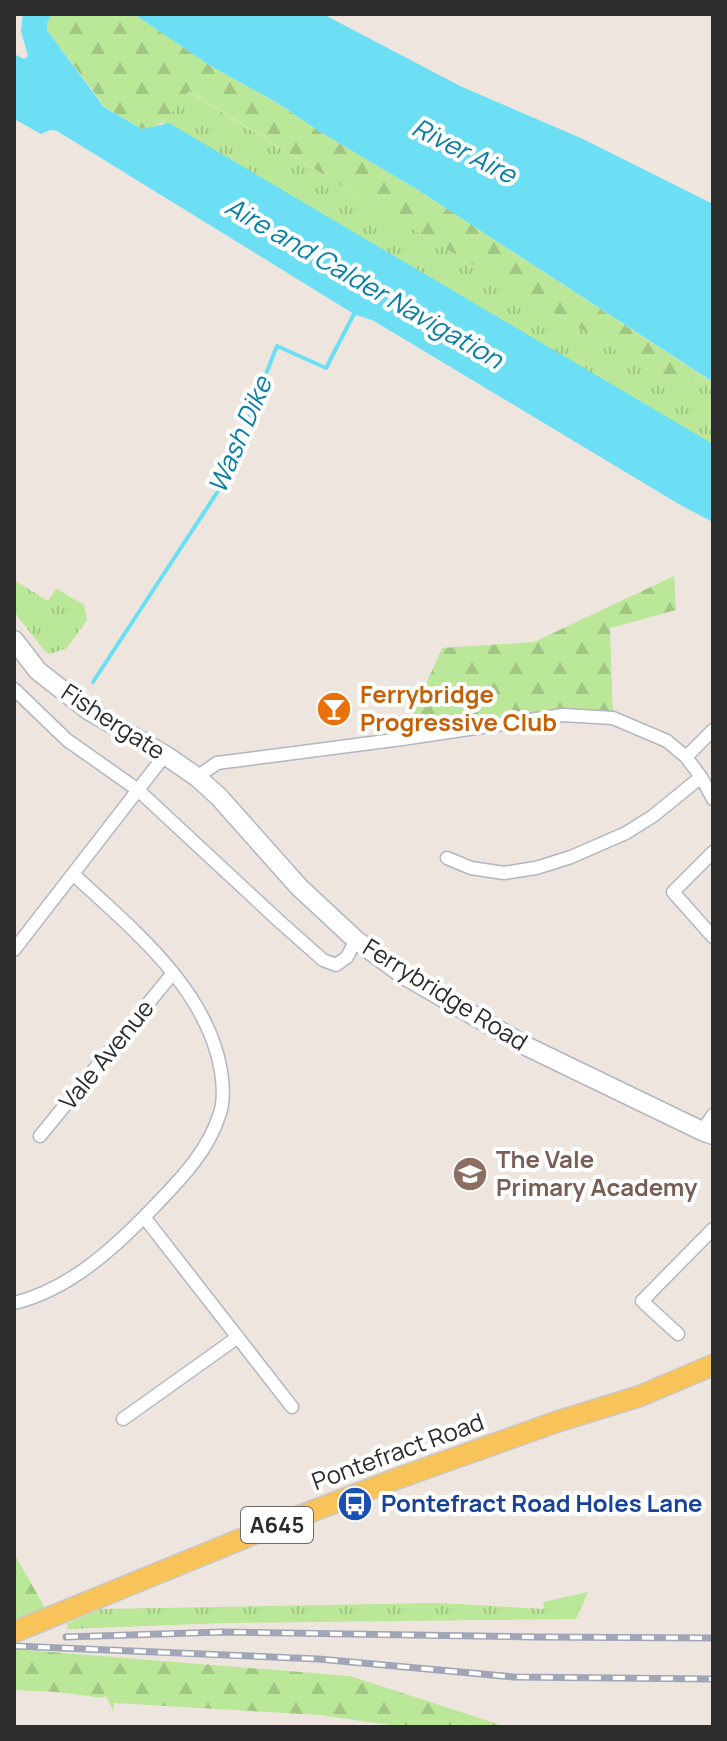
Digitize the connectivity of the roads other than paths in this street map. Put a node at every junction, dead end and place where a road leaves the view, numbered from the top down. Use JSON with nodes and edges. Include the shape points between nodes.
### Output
{"nodes":[{"id":1,"x":14,"y":640,"type":"edge"},
{"id":2,"x":14,"y":689,"type":"edge"},
{"id":3,"x":713,"y":730,"type":"edge"},
{"id":4,"x":165,"y":755,"type":"junction"},
{"id":5,"x":686,"y":757,"type":"junction"},
{"id":6,"x":197,"y":777,"type":"junction"},
{"id":7,"x":701,"y":777,"type":"junction"},
{"id":8,"x":138,"y":790,"type":"junction"},
{"id":9,"x":219,"y":797,"type":"joint"},
{"id":10,"x":713,"y":799,"type":"edge"},
{"id":11,"x":713,"y":852,"type":"edge"},
{"id":12,"x":447,"y":858,"type":"dead end"},
{"id":13,"x":73,"y":874,"type":"junction"},
{"id":14,"x":713,"y":937,"type":"edge"},
{"id":15,"x":356,"y":940,"type":"junction"},
{"id":16,"x":14,"y":950,"type":"edge"},
{"id":17,"x":173,"y":973,"type":"junction"},
{"id":18,"x":713,"y":1115,"type":"edge"},
{"id":19,"x":707,"y":1133,"type":"edge"},
{"id":20,"x":40,"y":1136,"type":"dead end"},
{"id":21,"x":144,"y":1217,"type":"junction"},
{"id":22,"x":713,"y":1229,"type":"edge"},
{"id":23,"x":14,"y":1303,"type":"edge"},
{"id":24,"x":678,"y":1334,"type":"dead end"},
{"id":25,"x":238,"y":1337,"type":"junction"},
{"id":26,"x":713,"y":1365,"type":"edge"},
{"id":27,"x":292,"y":1407,"type":"dead end"},
{"id":28,"x":123,"y":1419,"type":"dead end"},
{"id":29,"x":14,"y":1632,"type":"edge"}],
"edges":[{"from":1,"to":4,"type":"main road","name":"Fishergate","via":[[38,671],[88,710]]},
{"from":2,"to":8,"type":"street","name":"Fishergate","via":[[67,740]]},
{"from":3,"to":5,"type":"street"},
{"from":4,"to":6,"type":"main road","name":"Fishergate"},
{"from":4,"to":8,"type":"street"},
{"from":5,"to":6,"type":"street","via":[[667,741],[613,718],[563,715],[217,763]]},
{"from":5,"to":7,"type":"street"},
{"from":6,"to":9,"type":"main road","name":"Fishergate"},
{"from":7,"to":10,"type":"street"},
{"from":7,"to":12,"type":"street","via":[[626,833],[571,857],[504,873]]},
{"from":8,"to":13,"type":"street"},
{"from":8,"to":15,"type":"street","name":"Fishergate","via":[[323,960],[336,965]]},
{"from":9,"to":15,"type":"main road","name":"Ferrybridge Road","via":[[299,887]]},
{"from":11,"to":14,"type":"street","via":[[673,892]]},
{"from":13,"to":16,"type":"street"},
{"from":13,"to":17,"type":"street"},
{"from":15,"to":19,"type":"main road","name":"Ferrybridge Road","via":[[404,975],[528,1047]]},
{"from":17,"to":20,"type":"street","name":"Vale Avenue"},
{"from":17,"to":21,"type":"street","via":[[206,1020],[217,1050],[221,1111],[208,1142],[183,1177]]},
{"from":18,"to":19,"type":"street"},
{"from":21,"to":23,"type":"street","via":[[88,1269]]},
{"from":21,"to":25,"type":"street"},
{"from":22,"to":24,"type":"street","via":[[642,1301]]},
{"from":25,"to":27,"type":"street"},
{"from":25,"to":28,"type":"street"},
{"from":26,"to":29,"type":"main road","name":"Pontefract Road","number":"A645","via":[[640,1396],[396,1479]]}]}
